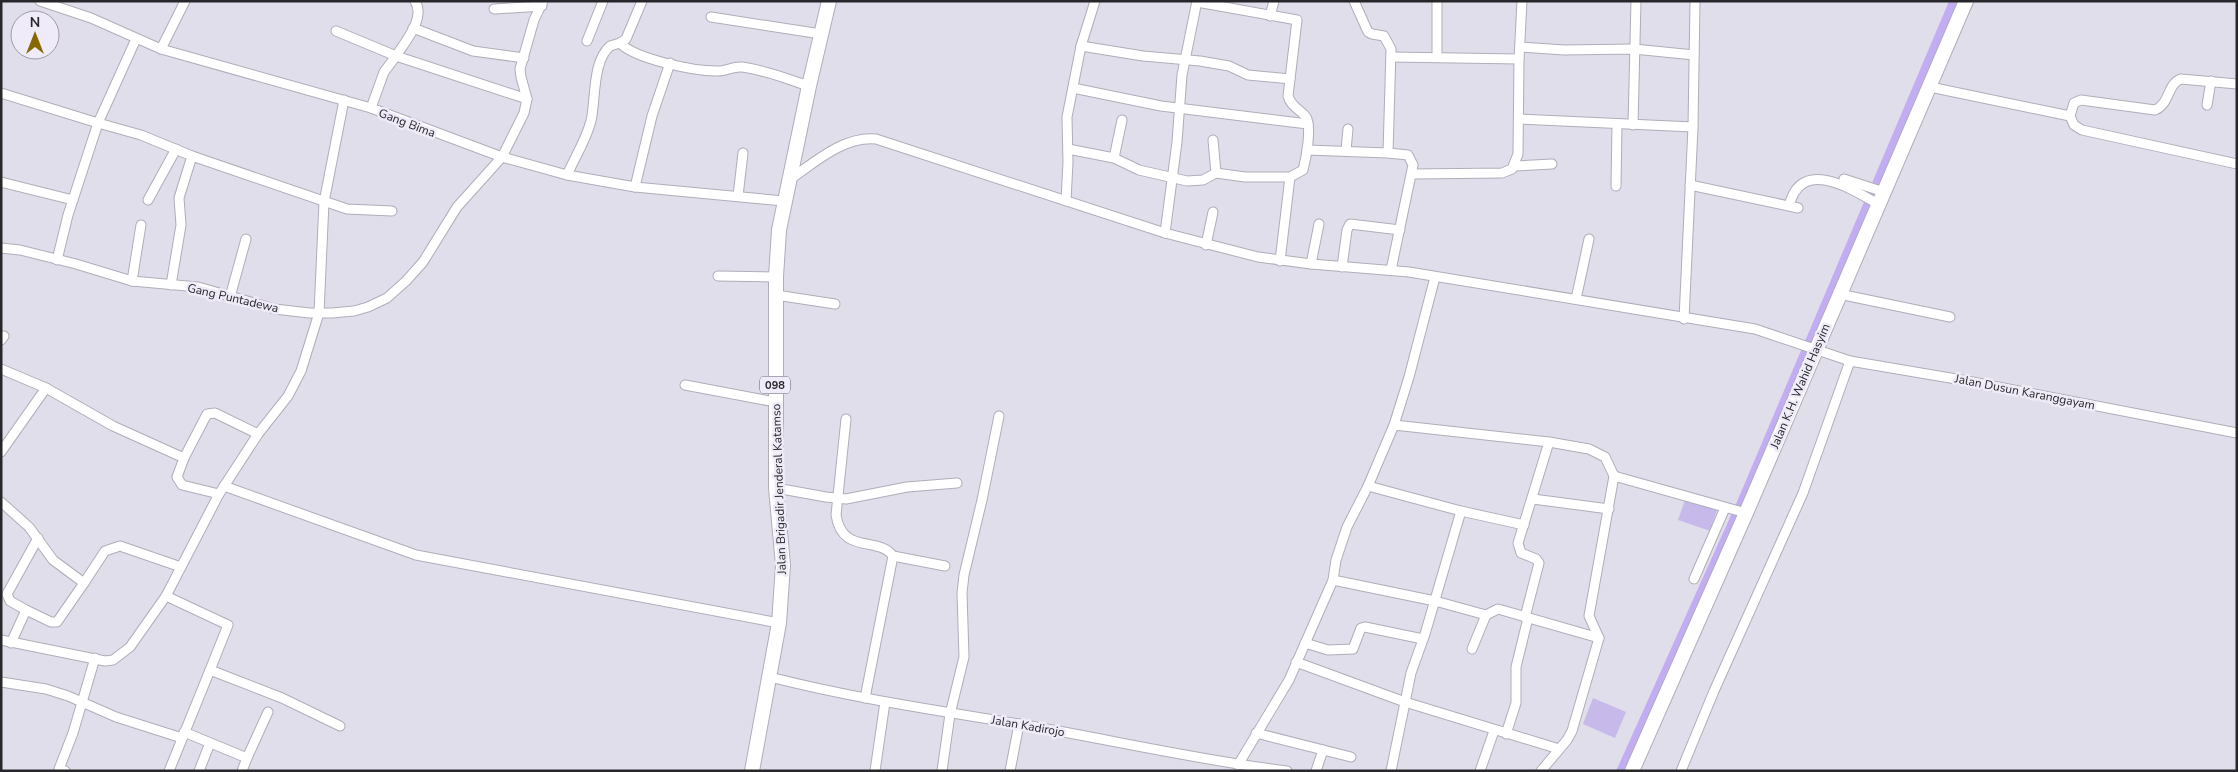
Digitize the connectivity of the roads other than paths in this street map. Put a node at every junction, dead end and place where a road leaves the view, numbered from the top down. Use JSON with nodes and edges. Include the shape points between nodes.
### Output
{"nodes":[{"id":1,"x":40,"y":1,"type":"edge"},
{"id":2,"x":185,"y":1,"type":"edge"},
{"id":3,"x":415,"y":1,"type":"edge"},
{"id":4,"x":604,"y":1,"type":"edge"},
{"id":5,"x":642,"y":1,"type":"edge"},
{"id":6,"x":830,"y":1,"type":"edge"},
{"id":7,"x":1095,"y":1,"type":"edge"},
{"id":8,"x":1274,"y":1,"type":"edge"},
{"id":9,"x":1354,"y":1,"type":"edge"},
{"id":10,"x":1437,"y":1,"type":"edge"},
{"id":11,"x":1522,"y":1,"type":"edge"},
{"id":12,"x":1636,"y":1,"type":"edge"},
{"id":13,"x":1695,"y":1,"type":"edge"},
{"id":14,"x":1966,"y":1,"type":"edge"},
{"id":15,"x":1197,"y":2,"type":"edge"},
{"id":16,"x":542,"y":4,"type":"edge"},
{"id":17,"x":494,"y":9,"type":"dead end"},
{"id":18,"x":1270,"y":16,"type":"junction"},
{"id":19,"x":711,"y":17,"type":"dead end"},
{"id":20,"x":413,"y":28,"type":"junction"},
{"id":21,"x":336,"y":31,"type":"dead end"},
{"id":22,"x":821,"y":34,"type":"junction"},
{"id":23,"x":136,"y":39,"type":"junction"},
{"id":24,"x":587,"y":41,"type":"dead end"},
{"id":25,"x":620,"y":44,"type":"junction"},
{"id":26,"x":1081,"y":46,"type":"junction"},
{"id":27,"x":1520,"y":47,"type":"junction"},
{"id":28,"x":161,"y":48,"type":"junction"},
{"id":29,"x":1634,"y":48,"type":"junction"},
{"id":30,"x":1694,"y":55,"type":"junction"},
{"id":31,"x":396,"y":56,"type":"junction"},
{"id":32,"x":1392,"y":57,"type":"junction"},
{"id":33,"x":1437,"y":57,"type":"junction"},
{"id":34,"x":524,"y":58,"type":"junction"},
{"id":35,"x":1519,"y":59,"type":"junction"},
{"id":36,"x":1185,"y":60,"type":"junction"},
{"id":37,"x":670,"y":64,"type":"junction"},
{"id":38,"x":1290,"y":79,"type":"junction"},
{"id":39,"x":2211,"y":81,"type":"junction"},
{"id":40,"x":2237,"y":84,"type":"edge"},
{"id":41,"x":809,"y":86,"type":"junction"},
{"id":42,"x":1930,"y":87,"type":"junction"},
{"id":43,"x":1073,"y":88,"type":"junction"},
{"id":44,"x":1,"y":93,"type":"edge"},
{"id":45,"x":344,"y":100,"type":"junction"},
{"id":46,"x":527,"y":100,"type":"junction"},
{"id":47,"x":2207,"y":105,"type":"dead end"},
{"id":48,"x":1179,"y":107,"type":"junction"},
{"id":49,"x":371,"y":108,"type":"junction"},
{"id":50,"x":2070,"y":116,"type":"junction"},
{"id":51,"x":1519,"y":119,"type":"junction"},
{"id":52,"x":1122,"y":120,"type":"dead end"},
{"id":53,"x":98,"y":123,"type":"junction"},
{"id":54,"x":1308,"y":124,"type":"junction"},
{"id":55,"x":1617,"y":124,"type":"junction"},
{"id":56,"x":1633,"y":125,"type":"junction"},
{"id":57,"x":1693,"y":127,"type":"junction"},
{"id":58,"x":1348,"y":129,"type":"dead end"},
{"id":59,"x":1212,"y":140,"type":"dead end"},
{"id":60,"x":176,"y":149,"type":"junction"},
{"id":61,"x":1068,"y":149,"type":"junction"},
{"id":62,"x":1306,"y":150,"type":"junction"},
{"id":63,"x":1346,"y":150,"type":"junction"},
{"id":64,"x":743,"y":153,"type":"dead end"},
{"id":65,"x":1388,"y":153,"type":"junction"},
{"id":66,"x":192,"y":156,"type":"junction"},
{"id":67,"x":502,"y":157,"type":"junction"},
{"id":68,"x":1114,"y":158,"type":"junction"},
{"id":69,"x":1552,"y":164,"type":"dead end"},
{"id":70,"x":2237,"y":164,"type":"edge"},
{"id":71,"x":1515,"y":166,"type":"junction"},
{"id":72,"x":1216,"y":173,"type":"junction"},
{"id":73,"x":1412,"y":174,"type":"junction"},
{"id":74,"x":567,"y":175,"type":"junction"},
{"id":75,"x":1290,"y":177,"type":"junction"},
{"id":76,"x":1172,"y":179,"type":"junction"},
{"id":77,"x":1844,"y":179,"type":"dead end"},
{"id":78,"x":788,"y":180,"type":"junction"},
{"id":79,"x":1,"y":182,"type":"edge"},
{"id":80,"x":1690,"y":185,"type":"junction"},
{"id":81,"x":1616,"y":186,"type":"dead end"},
{"id":82,"x":635,"y":187,"type":"junction"},
{"id":83,"x":738,"y":196,"type":"junction"},
{"id":84,"x":1874,"y":196,"type":"junction"},
{"id":85,"x":73,"y":200,"type":"junction"},
{"id":86,"x":148,"y":200,"type":"dead end"},
{"id":87,"x":784,"y":201,"type":"junction"},
{"id":88,"x":1066,"y":201,"type":"junction"},
{"id":89,"x":324,"y":202,"type":"junction"},
{"id":90,"x":392,"y":211,"type":"dead end"},
{"id":91,"x":1214,"y":212,"type":"dead end"},
{"id":92,"x":1319,"y":224,"type":"dead end"},
{"id":93,"x":141,"y":225,"type":"dead end"},
{"id":94,"x":1400,"y":230,"type":"junction"},
{"id":95,"x":1165,"y":234,"type":"junction"},
{"id":96,"x":246,"y":239,"type":"dead end"},
{"id":97,"x":1589,"y":239,"type":"dead end"},
{"id":98,"x":1206,"y":245,"type":"junction"},
{"id":99,"x":1,"y":248,"type":"edge"},
{"id":100,"x":57,"y":260,"type":"junction"},
{"id":101,"x":1280,"y":261,"type":"junction"},
{"id":102,"x":1311,"y":264,"type":"junction"},
{"id":103,"x":1342,"y":267,"type":"junction"},
{"id":104,"x":1391,"y":270,"type":"junction"},
{"id":105,"x":718,"y":276,"type":"dead end"},
{"id":106,"x":776,"y":277,"type":"junction"},
{"id":107,"x":1435,"y":277,"type":"junction"},
{"id":108,"x":132,"y":281,"type":"junction"},
{"id":109,"x":171,"y":285,"type":"junction"},
{"id":110,"x":1839,"y":294,"type":"junction"},
{"id":111,"x":776,"y":295,"type":"junction"},
{"id":112,"x":230,"y":297,"type":"junction"},
{"id":113,"x":1576,"y":299,"type":"junction"},
{"id":114,"x":835,"y":304,"type":"dead end"},
{"id":115,"x":319,"y":313,"type":"junction"},
{"id":116,"x":1950,"y":317,"type":"dead end"},
{"id":117,"x":1684,"y":319,"type":"junction"},
{"id":118,"x":1812,"y":349,"type":"junction"},
{"id":119,"x":1850,"y":361,"type":"junction"},
{"id":120,"x":1,"y":369,"type":"edge"},
{"id":121,"x":685,"y":385,"type":"dead end"},
{"id":122,"x":46,"y":388,"type":"junction"},
{"id":123,"x":776,"y":402,"type":"junction"},
{"id":124,"x":999,"y":416,"type":"dead end"},
{"id":125,"x":846,"y":419,"type":"dead end"},
{"id":126,"x":1394,"y":425,"type":"junction"},
{"id":127,"x":2237,"y":433,"type":"edge"},
{"id":128,"x":258,"y":434,"type":"junction"},
{"id":129,"x":1549,"y":442,"type":"junction"},
{"id":130,"x":1,"y":452,"type":"edge"},
{"id":131,"x":184,"y":458,"type":"junction"},
{"id":132,"x":1614,"y":476,"type":"junction"},
{"id":133,"x":957,"y":483,"type":"dead end"},
{"id":134,"x":1368,"y":486,"type":"junction"},
{"id":135,"x":776,"y":488,"type":"junction"},
{"id":136,"x":222,"y":490,"type":"junction"},
{"id":137,"x":838,"y":499,"type":"junction"},
{"id":138,"x":1533,"y":499,"type":"junction"},
{"id":139,"x":1,"y":502,"type":"edge"},
{"id":140,"x":1727,"y":508,"type":"junction"},
{"id":141,"x":1608,"y":509,"type":"junction"},
{"id":142,"x":1461,"y":511,"type":"junction"},
{"id":143,"x":1745,"y":513,"type":"junction"},
{"id":144,"x":1524,"y":525,"type":"junction"},
{"id":145,"x":38,"y":538,"type":"junction"},
{"id":146,"x":893,"y":556,"type":"junction"},
{"id":147,"x":945,"y":566,"type":"dead end"},
{"id":148,"x":181,"y":567,"type":"junction"},
{"id":149,"x":1694,"y":579,"type":"dead end"},
{"id":150,"x":1333,"y":580,"type":"junction"},
{"id":151,"x":84,"y":583,"type":"junction"},
{"id":152,"x":166,"y":596,"type":"junction"},
{"id":153,"x":1435,"y":601,"type":"junction"},
{"id":154,"x":26,"y":610,"type":"junction"},
{"id":155,"x":1486,"y":615,"type":"junction"},
{"id":156,"x":1526,"y":618,"type":"junction"},
{"id":157,"x":779,"y":624,"type":"junction"},
{"id":158,"x":1599,"y":638,"type":"junction"},
{"id":159,"x":1423,"y":639,"type":"junction"},
{"id":160,"x":1,"y":641,"type":"edge"},
{"id":161,"x":11,"y":643,"type":"junction"},
{"id":162,"x":1305,"y":643,"type":"junction"},
{"id":163,"x":1472,"y":649,"type":"dead end"},
{"id":164,"x":95,"y":658,"type":"junction"},
{"id":165,"x":1296,"y":662,"type":"junction"},
{"id":166,"x":210,"y":670,"type":"junction"},
{"id":167,"x":770,"y":677,"type":"junction"},
{"id":168,"x":1,"y":682,"type":"edge"},
{"id":169,"x":865,"y":698,"type":"junction"},
{"id":170,"x":81,"y":701,"type":"junction"},
{"id":171,"x":885,"y":702,"type":"junction"},
{"id":172,"x":1405,"y":702,"type":"junction"},
{"id":173,"x":268,"y":712,"type":"dead end"},
{"id":174,"x":950,"y":714,"type":"junction"},
{"id":175,"x":1019,"y":724,"type":"junction"},
{"id":176,"x":340,"y":726,"type":"dead end"},
{"id":177,"x":1494,"y":731,"type":"junction"},
{"id":178,"x":1256,"y":733,"type":"junction"},
{"id":179,"x":1506,"y":734,"type":"junction"},
{"id":180,"x":183,"y":735,"type":"junction"},
{"id":181,"x":210,"y":743,"type":"junction"},
{"id":182,"x":1323,"y":750,"type":"junction"},
{"id":183,"x":1559,"y":750,"type":"junction"},
{"id":184,"x":1351,"y":757,"type":"dead end"},
{"id":185,"x":246,"y":758,"type":"junction"},
{"id":186,"x":1238,"y":765,"type":"junction"},
{"id":187,"x":61,"y":770,"type":"edge"},
{"id":188,"x":169,"y":771,"type":"edge"},
{"id":189,"x":199,"y":771,"type":"edge"},
{"id":190,"x":242,"y":771,"type":"edge"},
{"id":191,"x":752,"y":771,"type":"edge"},
{"id":192,"x":875,"y":771,"type":"edge"},
{"id":193,"x":942,"y":771,"type":"edge"},
{"id":194,"x":1010,"y":771,"type":"edge"},
{"id":195,"x":1287,"y":771,"type":"edge"},
{"id":196,"x":1316,"y":771,"type":"edge"},
{"id":197,"x":1391,"y":771,"type":"edge"},
{"id":198,"x":1480,"y":771,"type":"edge"},
{"id":199,"x":1541,"y":771,"type":"edge"},
{"id":200,"x":1632,"y":771,"type":"edge"},
{"id":201,"x":1681,"y":771,"type":"edge"}],
"edges":[{"from":1,"to":23,"type":"street","name":"Gang Bima","via":[[91,18]]},
{"from":2,"to":28,"type":"street"},
{"from":3,"to":20,"type":"street","via":[[418,12]]},
{"from":4,"to":24,"type":"street"},
{"from":5,"to":25,"type":"street","via":[[626,39]]},
{"from":6,"to":22,"type":"main road","name":"Jalan Brigadir Jenderal Katamso","number":"098"},
{"from":7,"to":26,"type":"street"},
{"from":8,"to":18,"type":"street"},
{"from":9,"to":32,"type":"street","via":[[1368,32],[1386,37]]},
{"from":10,"to":33,"type":"street"},
{"from":11,"to":27,"type":"street"},
{"from":12,"to":29,"type":"street"},
{"from":13,"to":30,"type":"street"},
{"from":14,"to":42,"type":"main road","name":"Jalan K.H. Wahid Hasyim"},
{"from":15,"to":18,"type":"street"},
{"from":15,"to":36,"type":"street"},
{"from":16,"to":17,"type":"street"},
{"from":16,"to":34,"type":"street","via":[[534,20]]},
{"from":18,"to":38,"type":"street","via":[[1297,20]]},
{"from":19,"to":22,"type":"street"},
{"from":20,"to":31,"type":"street"},
{"from":20,"to":34,"type":"street","via":[[473,51]]},
{"from":21,"to":31,"type":"street"},
{"from":22,"to":41,"type":"main road","name":"Jalan Brigadir Jenderal Katamso","number":"098"},
{"from":23,"to":28,"type":"street","name":"Gang Bima"},
{"from":23,"to":53,"type":"street"},
{"from":25,"to":37,"type":"street","via":[[639,55]]},
{"from":25,"to":74,"type":"street","via":[[610,46],[604,54],[595,79],[589,127]]},
{"from":26,"to":36,"type":"street"},
{"from":26,"to":43,"type":"street"},
{"from":27,"to":29,"type":"street","via":[[1558,50]]},
{"from":27,"to":35,"type":"street"},
{"from":28,"to":45,"type":"street","name":"Gang Bima"},
{"from":29,"to":30,"type":"street"},
{"from":29,"to":56,"type":"street"},
{"from":30,"to":57,"type":"street"},
{"from":31,"to":46,"type":"street"},
{"from":31,"to":49,"type":"street","via":[[384,72]]},
{"from":32,"to":33,"type":"street"},
{"from":32,"to":65,"type":"street"},
{"from":33,"to":35,"type":"street"},
{"from":34,"to":46,"type":"street","via":[[520,69]]},
{"from":35,"to":51,"type":"street"},
{"from":36,"to":38,"type":"street","via":[[1229,66],[1248,75]]},
{"from":36,"to":48,"type":"street"},
{"from":37,"to":41,"type":"street","via":[[718,72],[740,66]]},
{"from":37,"to":82,"type":"street","via":[[652,116]]},
{"from":38,"to":54,"type":"street","via":[[1288,99]]},
{"from":39,"to":40,"type":"street"},
{"from":39,"to":47,"type":"street"},
{"from":39,"to":50,"type":"street","via":[[2177,80],[2163,106],[2155,110],[2081,100],[2074,103]]},
{"from":41,"to":78,"type":"main road","name":"Jalan Brigadir Jenderal Katamso","number":"098"},
{"from":42,"to":50,"type":"street"},
{"from":42,"to":84,"type":"main road","name":"Jalan K.H. Wahid Hasyim"},
{"from":43,"to":48,"type":"street"},
{"from":43,"to":61,"type":"street","via":[[1067,117]]},
{"from":44,"to":53,"type":"street","via":[[64,108]]},
{"from":45,"to":49,"type":"street","name":"Gang Bima"},
{"from":45,"to":89,"type":"street"},
{"from":46,"to":67,"type":"street","name":"Gang Puntadewa"},
{"from":48,"to":54,"type":"street"},
{"from":48,"to":76,"type":"street"},
{"from":49,"to":67,"type":"street","name":"Gang Bima"},
{"from":50,"to":70,"type":"street","via":[[2074,125],[2082,130]]},
{"from":51,"to":55,"type":"street"},
{"from":51,"to":71,"type":"street"},
{"from":52,"to":68,"type":"street"},
{"from":53,"to":60,"type":"street"},
{"from":53,"to":85,"type":"street"},
{"from":54,"to":62,"type":"street"},
{"from":55,"to":56,"type":"street"},
{"from":55,"to":81,"type":"street"},
{"from":56,"to":57,"type":"street"},
{"from":57,"to":80,"type":"street"},
{"from":58,"to":63,"type":"street"},
{"from":59,"to":72,"type":"street"},
{"from":60,"to":66,"type":"street"},
{"from":60,"to":86,"type":"street"},
{"from":61,"to":68,"type":"street"},
{"from":61,"to":88,"type":"street"},
{"from":62,"to":63,"type":"street"},
{"from":62,"to":75,"type":"street","via":[[1303,170]]},
{"from":63,"to":65,"type":"street"},
{"from":64,"to":83,"type":"street"},
{"from":65,"to":73,"type":"street","via":[[1408,155],[1413,162]]},
{"from":66,"to":89,"type":"street"},
{"from":66,"to":109,"type":"street","via":[[179,198],[181,225]]},
{"from":67,"to":74,"type":"street","name":"Gang Bima"},
{"from":67,"to":115,"type":"street","name":"Gang Puntadewa","via":[[457,207],[423,262],[393,294],[354,311]]},
{"from":68,"to":76,"type":"street","via":[[1139,170]]},
{"from":69,"to":71,"type":"street"},
{"from":71,"to":73,"type":"street","via":[[1502,173]]},
{"from":72,"to":75,"type":"street"},
{"from":72,"to":76,"type":"street","via":[[1198,181]]},
{"from":73,"to":94,"type":"street"},
{"from":74,"to":82,"type":"street","name":"Gang Bima"},
{"from":75,"to":101,"type":"street"},
{"from":76,"to":95,"type":"street"},
{"from":77,"to":84,"type":"street","via":[[1860,184]]},
{"from":78,"to":87,"type":"main road","name":"Jalan Brigadir Jenderal Katamso","number":"098"},
{"from":78,"to":88,"type":"street","name":"Jalan Dusun Karanggayam","via":[[846,143],[868,138],[886,141]]},
{"from":79,"to":85,"type":"street"},
{"from":80,"to":84,"type":"street","via":[[1794,207],[1791,197],[1798,186],[1809,180],[1844,186]]},
{"from":80,"to":117,"type":"street"},
{"from":82,"to":83,"type":"street","name":"Gang Bima"},
{"from":83,"to":87,"type":"street","name":"Gang Bima"},
{"from":84,"to":110,"type":"main road","name":"Jalan K.H. Wahid Hasyim"},
{"from":85,"to":100,"type":"street"},
{"from":87,"to":106,"type":"main road","name":"Jalan Brigadir Jenderal Katamso","number":"098"},
{"from":88,"to":95,"type":"street","name":"Jalan Dusun Karanggayam"},
{"from":89,"to":90,"type":"street","via":[[347,209]]},
{"from":89,"to":115,"type":"street"},
{"from":91,"to":98,"type":"street"},
{"from":92,"to":102,"type":"street"},
{"from":93,"to":108,"type":"street"},
{"from":94,"to":103,"type":"street","via":[[1350,224]]},
{"from":94,"to":104,"type":"street"},
{"from":95,"to":98,"type":"street","name":"Jalan Dusun Karanggayam"},
{"from":96,"to":112,"type":"street"},
{"from":97,"to":113,"type":"street"},
{"from":98,"to":101,"type":"street","name":"Jalan Dusun Karanggayam"},
{"from":99,"to":100,"type":"street","name":"Gang Puntadewa"},
{"from":100,"to":108,"type":"street","name":"Gang Puntadewa"},
{"from":101,"to":102,"type":"street","name":"Jalan Dusun Karanggayam"},
{"from":102,"to":103,"type":"street","name":"Jalan Dusun Karanggayam"},
{"from":103,"to":104,"type":"street","name":"Jalan Dusun Karanggayam"},
{"from":104,"to":107,"type":"street","name":"Jalan Dusun Karanggayam"},
{"from":105,"to":106,"type":"street"},
{"from":106,"to":111,"type":"main road","name":"Jalan Brigadir Jenderal Katamso","number":"098"},
{"from":107,"to":113,"type":"street","name":"Jalan Dusun Karanggayam"},
{"from":107,"to":126,"type":"street"},
{"from":108,"to":109,"type":"street","name":"Gang Puntadewa"},
{"from":109,"to":112,"type":"street","name":"Gang Puntadewa","via":[[198,287]]},
{"from":110,"to":116,"type":"street"},
{"from":110,"to":118,"type":"main road","name":"Jalan K.H. Wahid Hasyim"},
{"from":111,"to":114,"type":"street"},
{"from":111,"to":123,"type":"main road","name":"Jalan Brigadir Jenderal Katamso","number":"098"},
{"from":112,"to":115,"type":"street","name":"Gang Puntadewa","via":[[275,309]]},
{"from":113,"to":117,"type":"street","name":"Jalan Dusun Karanggayam"},
{"from":115,"to":128,"type":"street","via":[[295,385]]},
{"from":117,"to":118,"type":"street","name":"Jalan Dusun Karanggayam","via":[[1754,330]]},
{"from":118,"to":119,"type":"street","name":"Jalan Dusun Karanggayam"},
{"from":118,"to":143,"type":"main road","name":"Jalan K.H. Wahid Hasyim"},
{"from":119,"to":127,"type":"street","name":"Jalan Dusun Karanggayam"},
{"from":119,"to":201,"type":"street","via":[[1803,494]]},
{"from":120,"to":122,"type":"street"},
{"from":121,"to":123,"type":"street"},
{"from":122,"to":130,"type":"street"},
{"from":122,"to":131,"type":"street","via":[[113,426]]},
{"from":123,"to":135,"type":"main road","name":"Jalan Brigadir Jenderal Katamso","number":"098"},
{"from":124,"to":174,"type":"street","via":[[964,575],[964,657]]},
{"from":125,"to":137,"type":"street"},
{"from":126,"to":129,"type":"street"},
{"from":126,"to":134,"type":"street"},
{"from":128,"to":131,"type":"street","via":[[215,413],[207,414]]},
{"from":128,"to":136,"type":"street"},
{"from":129,"to":132,"type":"street","via":[[1596,451],[1608,461]]},
{"from":129,"to":138,"type":"street"},
{"from":131,"to":136,"type":"street","via":[[177,477],[182,485]]},
{"from":132,"to":140,"type":"street"},
{"from":132,"to":141,"type":"street"},
{"from":133,"to":137,"type":"street","via":[[907,487]]},
{"from":134,"to":142,"type":"street"},
{"from":134,"to":150,"type":"street","via":[[1347,527]]},
{"from":135,"to":137,"type":"street"},
{"from":135,"to":157,"type":"main road","name":"Jalan Brigadir Jenderal Katamso","number":"098","via":[[783,565]]},
{"from":136,"to":148,"type":"street"},
{"from":136,"to":157,"type":"street","via":[[416,555]]},
{"from":137,"to":146,"type":"street","via":[[838,523],[845,535],[886,550]]},
{"from":138,"to":141,"type":"street"},
{"from":138,"to":144,"type":"street"},
{"from":139,"to":145,"type":"street"},
{"from":140,"to":143,"type":"street"},
{"from":140,"to":149,"type":"street"},
{"from":141,"to":158,"type":"street","via":[[1589,616]]},
{"from":142,"to":144,"type":"street"},
{"from":142,"to":153,"type":"street"},
{"from":143,"to":200,"type":"main road","name":"Jalan K.H. Wahid Hasyim"},
{"from":144,"to":156,"type":"street","via":[[1519,550],[1539,563]]},
{"from":145,"to":151,"type":"street","via":[[53,560]]},
{"from":145,"to":154,"type":"street","via":[[7,594],[10,601]]},
{"from":146,"to":147,"type":"street"},
{"from":146,"to":169,"type":"street"},
{"from":148,"to":151,"type":"street","via":[[120,546],[105,551]]},
{"from":148,"to":152,"type":"street"},
{"from":150,"to":153,"type":"street"},
{"from":150,"to":162,"type":"street"},
{"from":151,"to":154,"type":"street","via":[[57,622]]},
{"from":152,"to":164,"type":"street","via":[[120,656],[113,660]]},
{"from":152,"to":166,"type":"street","via":[[228,625]]},
{"from":153,"to":155,"type":"street"},
{"from":153,"to":159,"type":"street"},
{"from":154,"to":161,"type":"street"},
{"from":155,"to":156,"type":"street","via":[[1498,609]]},
{"from":155,"to":163,"type":"street"},
{"from":156,"to":158,"type":"street"},
{"from":156,"to":179,"type":"street","via":[[1516,667],[1516,703]]},
{"from":157,"to":167,"type":"main road","name":"Jalan Brigadir Jenderal Katamso","number":"098"},
{"from":158,"to":183,"type":"street","via":[[1576,721]]},
{"from":159,"to":162,"type":"street","via":[[1365,627],[1361,628],[1356,645],[1350,649],[1328,650]]},
{"from":159,"to":172,"type":"street"},
{"from":160,"to":161,"type":"street"},
{"from":161,"to":164,"type":"street"},
{"from":162,"to":165,"type":"street"},
{"from":164,"to":170,"type":"street"},
{"from":165,"to":172,"type":"street"},
{"from":165,"to":178,"type":"street","via":[[1285,687]]},
{"from":166,"to":176,"type":"street","via":[[282,698]]},
{"from":166,"to":180,"type":"street"},
{"from":167,"to":169,"type":"street","name":"Jalan Kadirojo"},
{"from":167,"to":191,"type":"main road","name":"Jalan Brigadir Jenderal Katamso","number":"098"},
{"from":168,"to":170,"type":"street","via":[[46,689]]},
{"from":169,"to":171,"type":"street","name":"Jalan Kadirojo"},
{"from":170,"to":180,"type":"street","via":[[116,718]]},
{"from":170,"to":187,"type":"street"},
{"from":171,"to":174,"type":"street","name":"Jalan Kadirojo"},
{"from":171,"to":192,"type":"street"},
{"from":172,"to":177,"type":"street"},
{"from":172,"to":197,"type":"street"},
{"from":173,"to":185,"type":"street"},
{"from":174,"to":175,"type":"street","name":"Jalan Kadirojo"},
{"from":174,"to":193,"type":"street"},
{"from":175,"to":186,"type":"street","name":"Jalan Kadirojo"},
{"from":175,"to":194,"type":"street"},
{"from":177,"to":179,"type":"street"},
{"from":177,"to":198,"type":"street"},
{"from":178,"to":182,"type":"street"},
{"from":178,"to":186,"type":"street"},
{"from":179,"to":183,"type":"street"},
{"from":180,"to":181,"type":"street"},
{"from":180,"to":188,"type":"street"},
{"from":181,"to":185,"type":"street"},
{"from":181,"to":189,"type":"street"},
{"from":182,"to":184,"type":"street"},
{"from":182,"to":196,"type":"street"},
{"from":183,"to":199,"type":"street"},
{"from":185,"to":190,"type":"street"},
{"from":186,"to":195,"type":"street","name":"Jalan Kadirojo"}]}
